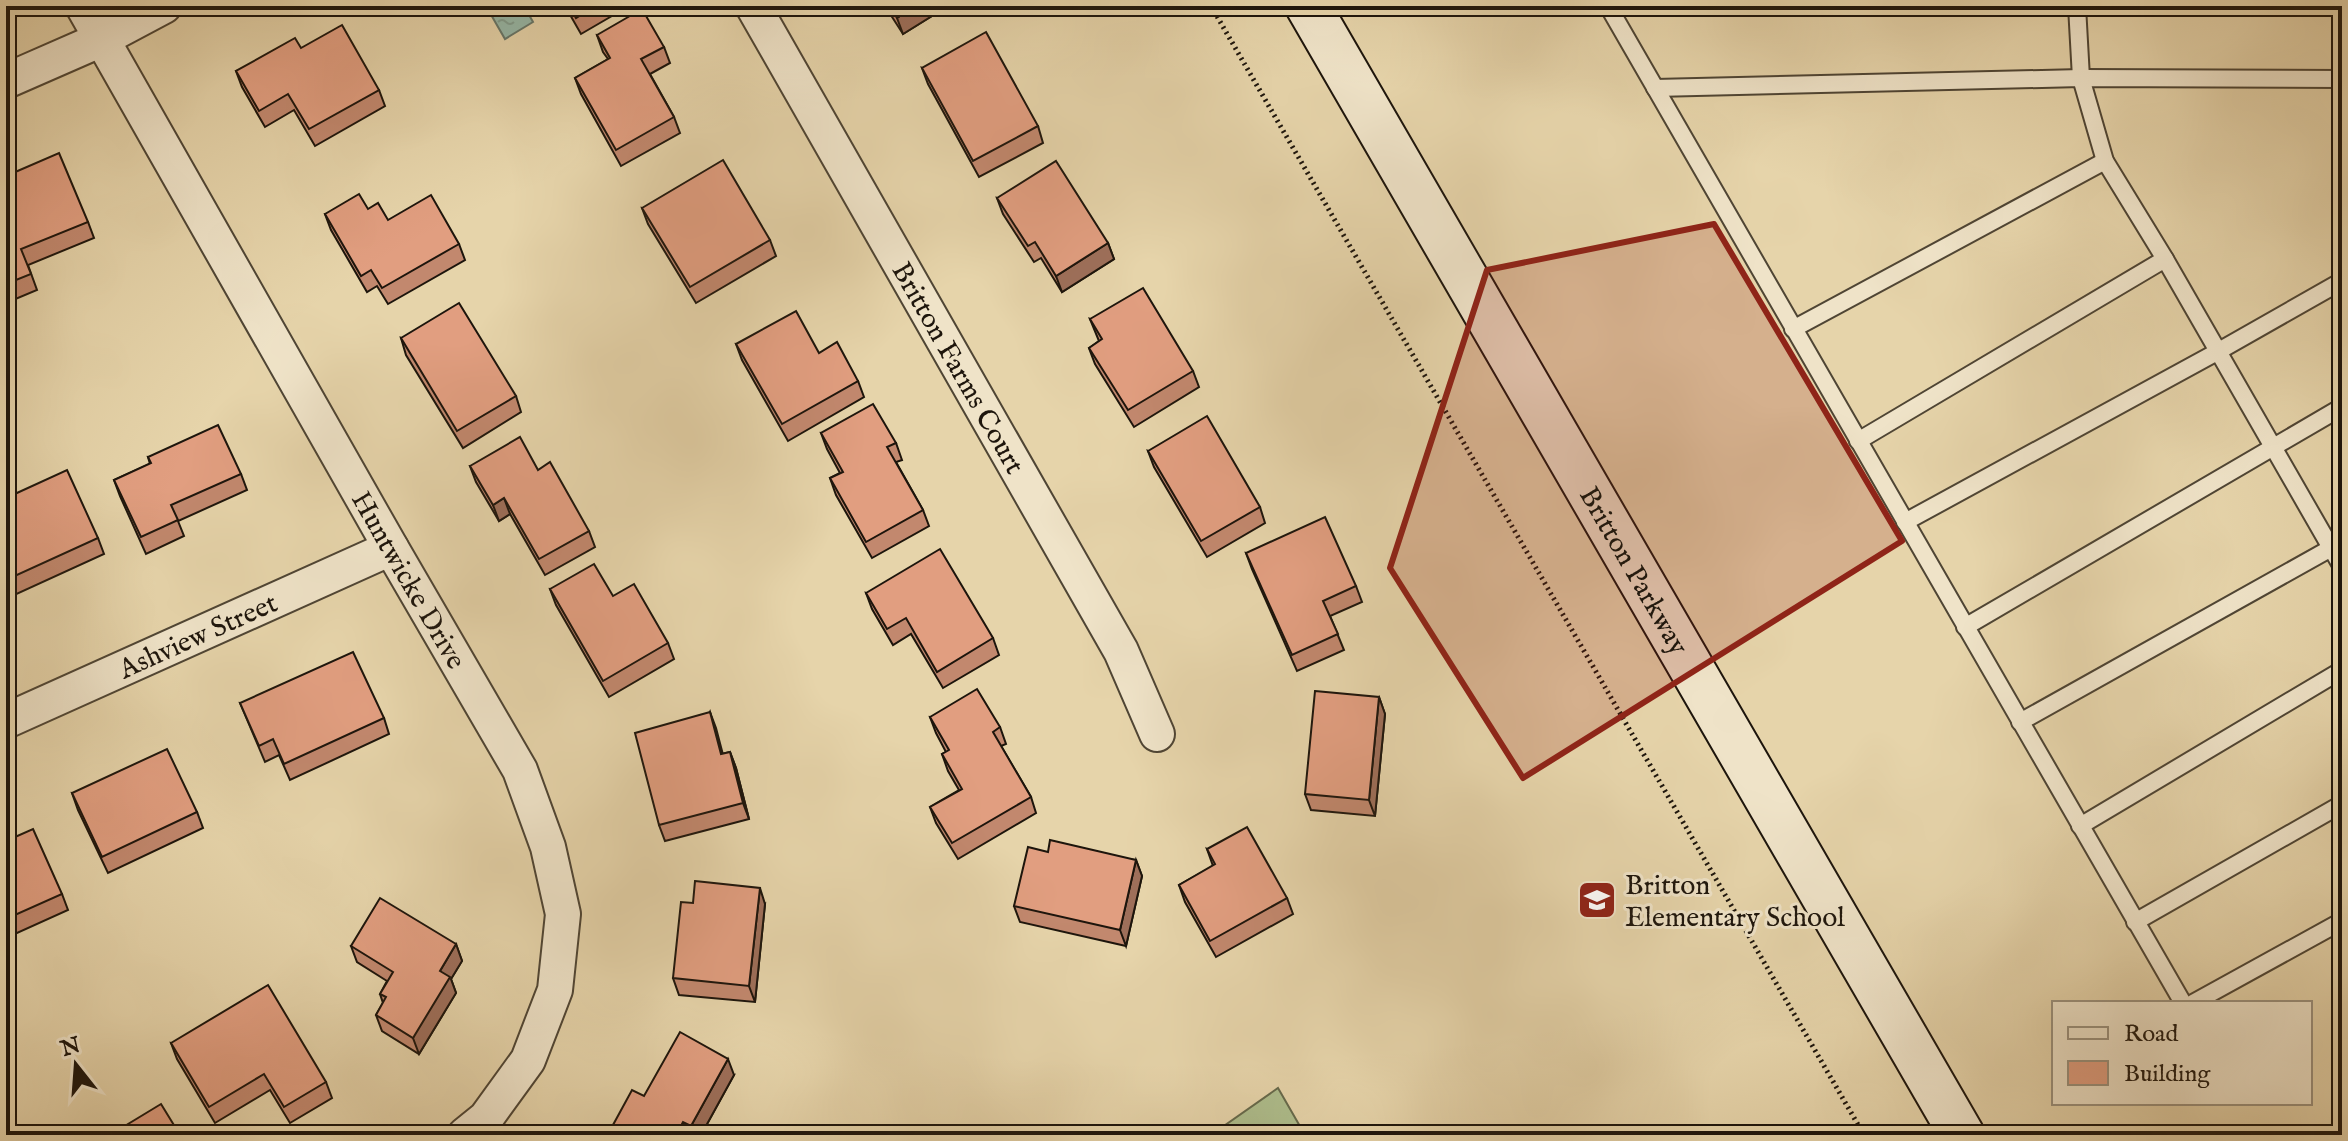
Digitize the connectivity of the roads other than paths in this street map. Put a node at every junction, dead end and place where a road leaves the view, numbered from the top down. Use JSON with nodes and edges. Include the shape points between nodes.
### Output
{"nodes":[{"id":1,"x":83,"y":6,"type":"edge"},
{"id":2,"x":164,"y":6,"type":"edge"},
{"id":3,"x":753,"y":6,"type":"edge"},
{"id":4,"x":1308,"y":6,"type":"edge"},
{"id":5,"x":1608,"y":6,"type":"edge"},
{"id":6,"x":2077,"y":6,"type":"edge"},
{"id":7,"x":102,"y":39,"type":"junction"},
{"id":8,"x":2081,"y":78,"type":"junction"},
{"id":9,"x":2342,"y":79,"type":"edge"},
{"id":10,"x":6,"y":81,"type":"edge"},
{"id":11,"x":1655,"y":88,"type":"junction"},
{"id":12,"x":2105,"y":161,"type":"junction"},
{"id":13,"x":2165,"y":259,"type":"junction"},
{"id":14,"x":2342,"y":281,"type":"edge"},
{"id":15,"x":1793,"y":329,"type":"junction"},
{"id":16,"x":2217,"y":352,"type":"junction"},
{"id":17,"x":2342,"y":407,"type":"edge"},
{"id":18,"x":1858,"y":441,"type":"junction"},
{"id":19,"x":2275,"y":447,"type":"junction"},
{"id":20,"x":1905,"y":522,"type":"junction"},
{"id":21,"x":2336,"y":545,"type":"edge"},
{"id":22,"x":391,"y":548,"type":"junction"},
{"id":23,"x":2342,"y":567,"type":"edge"},
{"id":24,"x":1965,"y":627,"type":"junction"},
{"id":25,"x":2342,"y":670,"type":"edge"},
{"id":26,"x":6,"y":721,"type":"edge"},
{"id":27,"x":2020,"y":722,"type":"junction"},
{"id":28,"x":1157,"y":734,"type":"dead end"},
{"id":29,"x":2342,"y":804,"type":"edge"},
{"id":30,"x":2080,"y":826,"type":"junction"},
{"id":31,"x":2342,"y":921,"type":"edge"},
{"id":32,"x":2135,"y":922,"type":"junction"},
{"id":33,"x":2182,"y":1001,"type":"edge"},
{"id":34,"x":2197,"y":1001,"type":"edge"},
{"id":35,"x":465,"y":1135,"type":"edge"},
{"id":36,"x":1962,"y":1135,"type":"edge"}],
"edges":[{"from":1,"to":7,"type":"street","name":"Huntwicke Drive"},
{"from":2,"to":7,"type":"street"},
{"from":3,"to":28,"type":"street","name":"Britton Farms Court","via":[[1121,651]]},
{"from":4,"to":36,"type":"main road","name":"Britton Parkway"},
{"from":5,"to":11,"type":"lane"},
{"from":6,"to":8,"type":"lane"},
{"from":7,"to":10,"type":"street"},
{"from":7,"to":22,"type":"street","name":"Huntwicke Drive"},
{"from":8,"to":9,"type":"lane"},
{"from":8,"to":11,"type":"lane"},
{"from":8,"to":12,"type":"lane"},
{"from":11,"to":15,"type":"lane"},
{"from":12,"to":13,"type":"lane"},
{"from":12,"to":15,"type":"lane"},
{"from":13,"to":16,"type":"lane"},
{"from":13,"to":18,"type":"lane"},
{"from":14,"to":16,"type":"lane"},
{"from":15,"to":18,"type":"lane"},
{"from":16,"to":19,"type":"lane"},
{"from":16,"to":20,"type":"lane"},
{"from":17,"to":19,"type":"lane"},
{"from":18,"to":20,"type":"lane"},
{"from":19,"to":21,"type":"lane"},
{"from":19,"to":24,"type":"lane"},
{"from":20,"to":24,"type":"lane"},
{"from":21,"to":23,"type":"lane"},
{"from":21,"to":27,"type":"lane"},
{"from":22,"to":26,"type":"street","name":"Ashview Street"},
{"from":22,"to":35,"type":"street","name":"Huntwicke Drive","via":[[520,770],[548,847],[563,914],[555,990],[528,1060],[486,1118]]},
{"from":24,"to":27,"type":"lane"},
{"from":25,"to":30,"type":"lane"},
{"from":27,"to":30,"type":"lane"},
{"from":29,"to":32,"type":"lane"},
{"from":30,"to":32,"type":"lane"},
{"from":31,"to":34,"type":"lane"},
{"from":32,"to":33,"type":"lane"}]}
